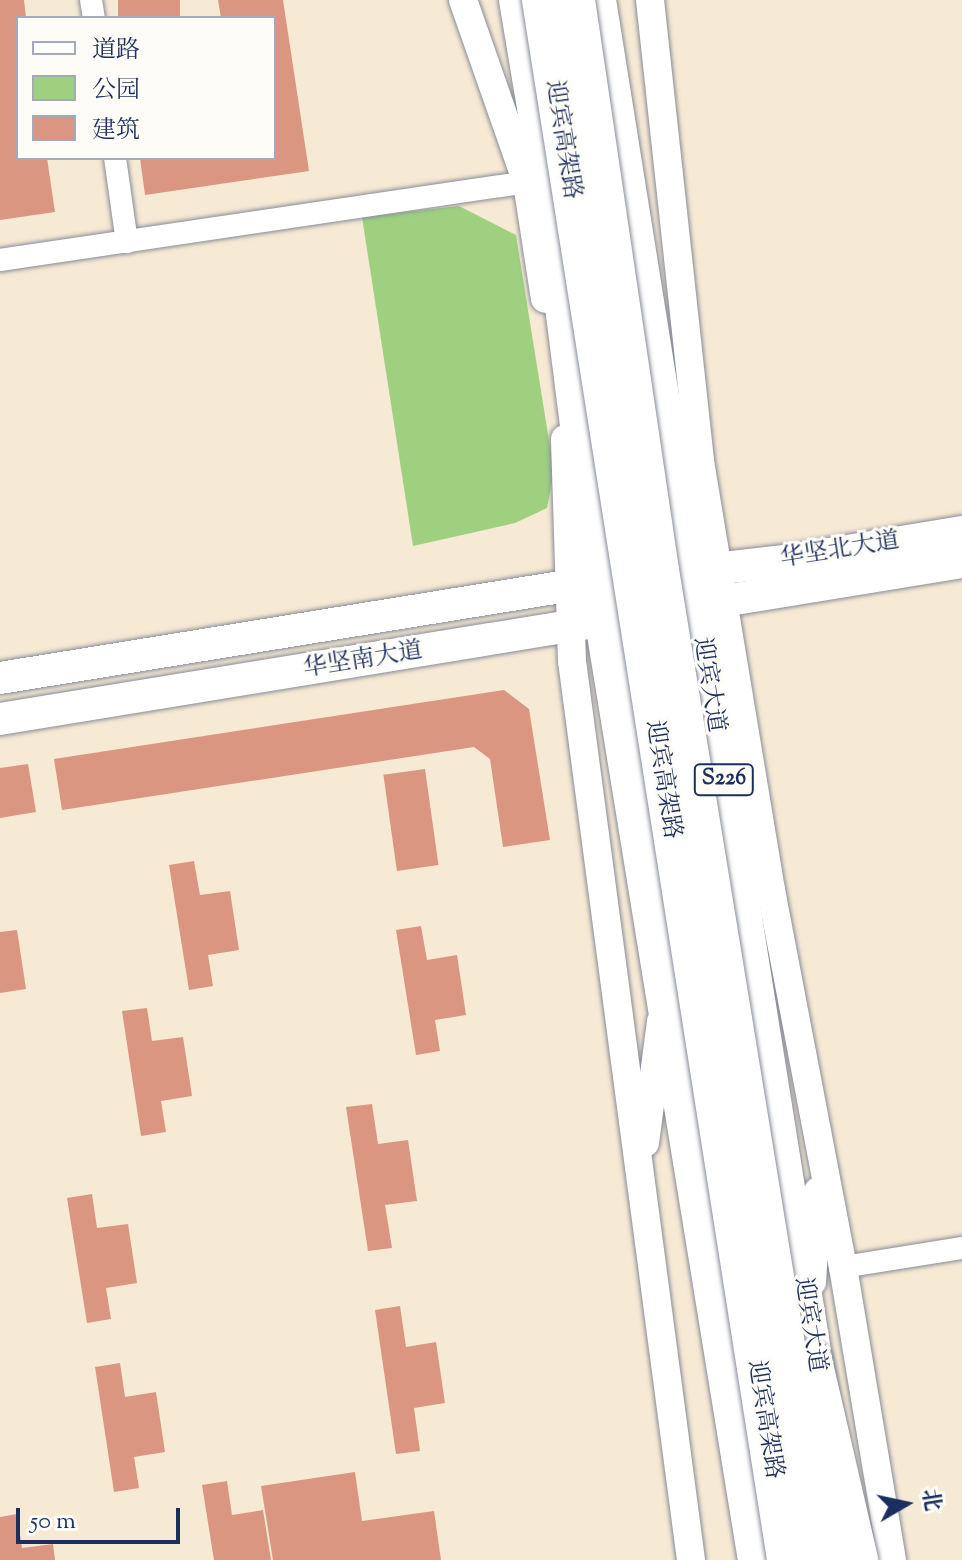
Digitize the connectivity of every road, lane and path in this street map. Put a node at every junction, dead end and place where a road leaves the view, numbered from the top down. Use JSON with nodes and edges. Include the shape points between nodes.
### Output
{"nodes":[{"id":1,"x":463,"y":0,"type":"edge"},
{"id":2,"x":517,"y":0,"type":"edge"},
{"id":3,"x":541,"y":0,"type":"edge"},
{"id":4,"x":576,"y":0,"type":"edge"},
{"id":5,"x":598,"y":0,"type":"edge"},
{"id":6,"x":650,"y":0,"type":"edge"},
{"id":7,"x":115,"y":160,"type":"edge"},
{"id":8,"x":537,"y":181,"type":"junction"},
{"id":9,"x":127,"y":242,"type":"junction"},
{"id":10,"x":0,"y":260,"type":"edge"},
{"id":11,"x":962,"y":532,"type":"edge"},
{"id":12,"x":962,"y":562,"type":"edge"},
{"id":13,"x":704,"y":570,"type":"junction"},
{"id":14,"x":582,"y":584,"type":"junction"},
{"id":15,"x":710,"y":604,"type":"junction"},
{"id":16,"x":587,"y":625,"type":"junction"},
{"id":17,"x":0,"y":678,"type":"edge"},
{"id":18,"x":0,"y":719,"type":"edge"},
{"id":19,"x":665,"y":989,"type":"junction"},
{"id":20,"x":731,"y":1003,"type":"junction"},
{"id":21,"x":820,"y":1153,"type":"junction"},
{"id":22,"x":639,"y":1180,"type":"junction"},
{"id":23,"x":962,"y":1248,"type":"edge"},
{"id":24,"x":843,"y":1267,"type":"junction"},
{"id":25,"x":809,"y":1330,"type":"junction"},
{"id":26,"x":691,"y":1560,"type":"edge"},
{"id":27,"x":756,"y":1560,"type":"edge"},
{"id":28,"x":786,"y":1560,"type":"edge"},
{"id":29,"x":821,"y":1560,"type":"edge"},
{"id":30,"x":846,"y":1560,"type":"edge"},
{"id":31,"x":859,"y":1560,"type":"edge"},
{"id":32,"x":892,"y":1560,"type":"edge"}],
"edges":[{"from":1,"to":8,"type":"street"},
{"from":2,"to":8,"type":"main road"},
{"from":3,"to":28,"type":"highway","name":"迎宾高架路","bridge":true},
{"from":4,"to":20,"type":"highway","name":"迎宾高架路","bridge":true,"via":[[660,570]]},
{"from":5,"to":13,"type":"main road","name":"迎宾大道","number":"S226"},
{"from":6,"to":13,"type":"street","via":[[700,461]]},
{"from":7,"to":9,"type":"street"},
{"from":8,"to":9,"type":"street"},
{"from":8,"to":14,"type":"main road"},
{"from":9,"to":10,"type":"street"},
{"from":11,"to":13,"type":"main road","name":"华坚北大道"},
{"from":12,"to":15,"type":"main road","name":"华坚北大道"},
{"from":13,"to":14,"type":"main road","name":"华坚南大道"},
{"from":13,"to":15,"type":"main road","name":"迎宾大道","number":"S226"},
{"from":14,"to":16,"type":"main road"},
{"from":14,"to":17,"type":"main road","name":"华坚南大道"},
{"from":15,"to":16,"type":"main road","name":"华坚南大道"},
{"from":15,"to":21,"type":"street"},
{"from":15,"to":25,"type":"main road","name":"迎宾大道","number":"S226"},
{"from":16,"to":18,"type":"main road","name":"华坚南大道"},
{"from":16,"to":19,"type":"main road"},
{"from":16,"to":22,"type":"street"},
{"from":19,"to":22,"type":"street"},
{"from":19,"to":27,"type":"main road"},
{"from":20,"to":29,"type":"highway","name":"迎宾高架路","bridge":true},
{"from":20,"to":31,"type":"highway","bridge":true},
{"from":21,"to":24,"type":"street"},
{"from":21,"to":25,"type":"street"},
{"from":22,"to":26,"type":"street"},
{"from":23,"to":24,"type":"street"},
{"from":24,"to":32,"type":"street"},
{"from":25,"to":30,"type":"main road","name":"迎宾大道","number":"S226"}]}
